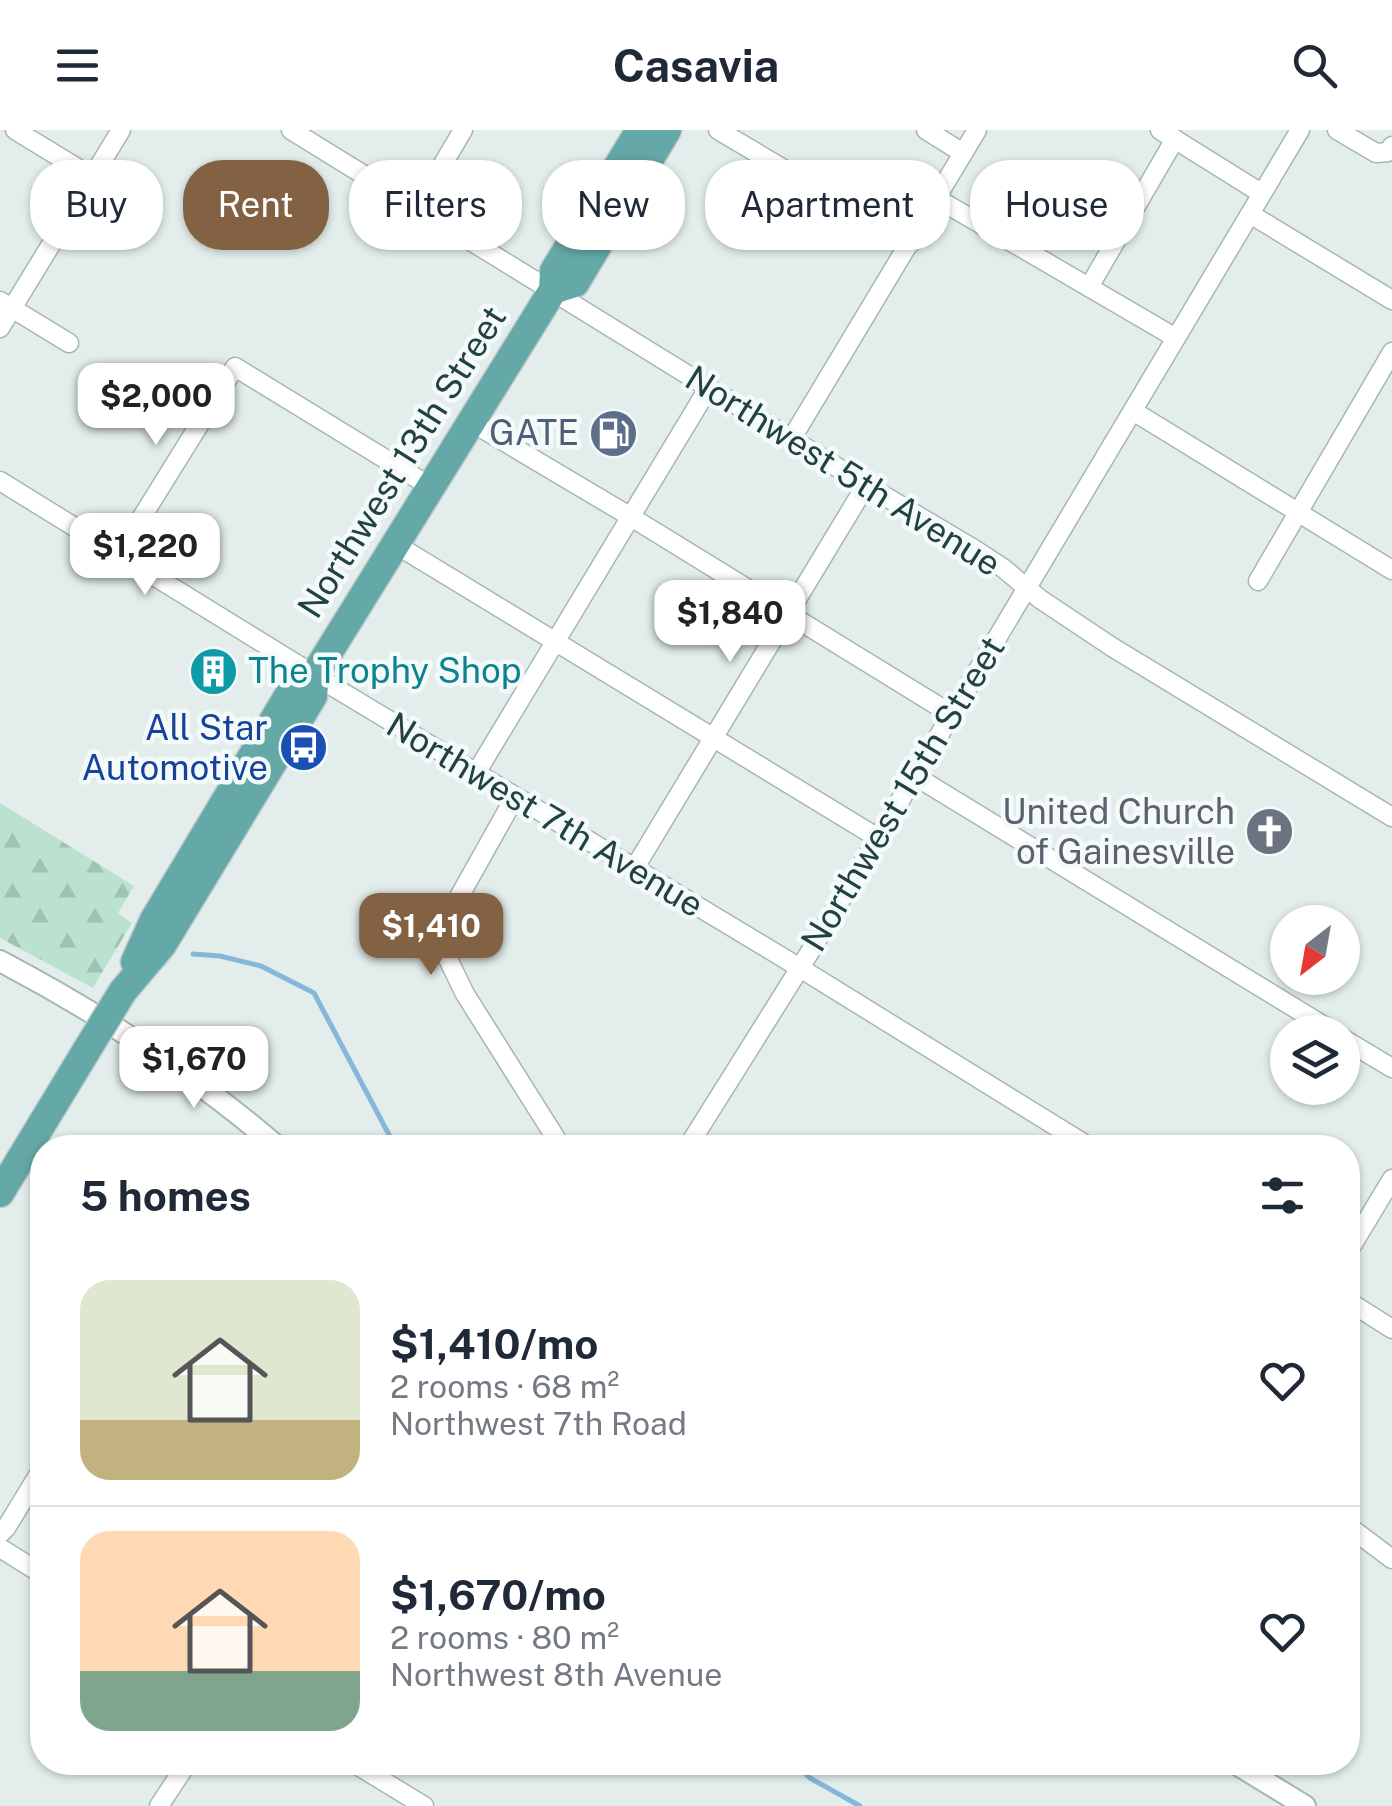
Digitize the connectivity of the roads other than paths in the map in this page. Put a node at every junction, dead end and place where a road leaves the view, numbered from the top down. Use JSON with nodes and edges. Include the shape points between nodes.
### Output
{"nodes":[{"id":1,"x":15,"y":130,"type":"edge"},
{"id":2,"x":121,"y":130,"type":"edge"},
{"id":3,"x":290,"y":130,"type":"edge"},
{"id":4,"x":463,"y":130,"type":"edge"},
{"id":5,"x":640,"y":130,"type":"edge"},
{"id":6,"x":667,"y":130,"type":"edge"},
{"id":7,"x":718,"y":130,"type":"edge"},
{"id":8,"x":926,"y":130,"type":"edge"},
{"id":9,"x":977,"y":130,"type":"edge"},
{"id":10,"x":1300,"y":130,"type":"edge"},
{"id":11,"x":1336,"y":130,"type":"edge"},
{"id":12,"x":1168,"y":134,"type":"edge"},
{"id":13,"x":1392,"y":146,"type":"edge"},
{"id":14,"x":963,"y":153,"type":"junction"},
{"id":15,"x":64,"y":160,"type":"edge"},
{"id":16,"x":102,"y":160,"type":"edge"},
{"id":17,"x":445,"y":160,"type":"edge"},
{"id":18,"x":769,"y":160,"type":"edge"},
{"id":19,"x":349,"y":166,"type":"edge"},
{"id":20,"x":950,"y":175,"type":"edge"},
{"id":21,"x":1261,"y":193,"type":"junction"},
{"id":22,"x":950,"y":206,"type":"edge"},
{"id":23,"x":1250,"y":214,"type":"junction"},
{"id":24,"x":43,"y":250,"type":"edge"},
{"id":25,"x":487,"y":250,"type":"edge"},
{"id":26,"x":906,"y":250,"type":"edge"},
{"id":27,"x":1089,"y":287,"type":"junction"},
{"id":28,"x":553,"y":290,"type":"junction"},
{"id":29,"x":1392,"y":300,"type":"edge"},
{"id":30,"x":6,"y":304,"type":"edge"},
{"id":31,"x":0,"y":328,"type":"edge"},
{"id":32,"x":1176,"y":338,"type":"junction"},
{"id":33,"x":69,"y":343,"type":"dead end"},
{"id":34,"x":1392,"y":352,"type":"edge"},
{"id":35,"x":709,"y":387,"type":"junction"},
{"id":36,"x":1133,"y":410,"type":"junction"},
{"id":37,"x":471,"y":422,"type":"junction"},
{"id":38,"x":792,"y":438,"type":"junction"},
{"id":39,"x":0,"y":481,"type":"edge"},
{"id":40,"x":866,"y":486,"type":"junction"},
{"id":41,"x":431,"y":487,"type":"junction"},
{"id":42,"x":1300,"y":511,"type":"junction"},
{"id":43,"x":631,"y":517,"type":"junction"},
{"id":44,"x":395,"y":544,"type":"junction"},
{"id":45,"x":119,"y":554,"type":"junction"},
{"id":46,"x":1392,"y":570,"type":"edge"},
{"id":47,"x":1258,"y":581,"type":"dead end"},
{"id":48,"x":1026,"y":587,"type":"junction"},
{"id":49,"x":788,"y":615,"type":"junction"},
{"id":50,"x":556,"y":643,"type":"junction"},
{"id":51,"x":315,"y":674,"type":"junction"},
{"id":52,"x":950,"y":714,"type":"junction"},
{"id":53,"x":713,"y":739,"type":"junction"},
{"id":54,"x":476,"y":773,"type":"junction"},
{"id":55,"x":915,"y":776,"type":"junction"},
{"id":56,"x":515,"y":798,"type":"junction"},
{"id":57,"x":1392,"y":817,"type":"edge"},
{"id":58,"x":878,"y":838,"type":"junction"},
{"id":59,"x":634,"y":869,"type":"junction"},
{"id":60,"x":0,"y":961,"type":"edge"},
{"id":61,"x":800,"y":968,"type":"junction"},
{"id":62,"x":1306,"y":1015,"type":"edge"},
{"id":63,"x":1360,"y":1049,"type":"edge"},
{"id":64,"x":1392,"y":1068,"type":"edge"},
{"id":65,"x":35,"y":1135,"type":"edge"},
{"id":66,"x":264,"y":1135,"type":"edge"},
{"id":67,"x":554,"y":1135,"type":"edge"},
{"id":68,"x":694,"y":1135,"type":"edge"},
{"id":69,"x":1070,"y":1135,"type":"edge"},
{"id":70,"x":30,"y":1144,"type":"edge"},
{"id":71,"x":1392,"y":1179,"type":"edge"},
{"id":72,"x":0,"y":1193,"type":"edge"},
{"id":73,"x":1360,"y":1232,"type":"edge"},
{"id":74,"x":1360,"y":1308,"type":"edge"},
{"id":75,"x":1392,"y":1328,"type":"edge"},
{"id":76,"x":30,"y":1489,"type":"edge"},
{"id":77,"x":0,"y":1534,"type":"edge"},
{"id":78,"x":1360,"y":1535,"type":"edge"},
{"id":79,"x":0,"y":1548,"type":"edge"},
{"id":80,"x":1392,"y":1559,"type":"edge"},
{"id":81,"x":30,"y":1567,"type":"edge"},
{"id":82,"x":179,"y":1775,"type":"edge"},
{"id":83,"x":373,"y":1775,"type":"edge"},
{"id":84,"x":1254,"y":1775,"type":"edge"},
{"id":85,"x":159,"y":1806,"type":"edge"},
{"id":86,"x":424,"y":1806,"type":"edge"},
{"id":87,"x":1305,"y":1806,"type":"edge"}],
"edges":[{"from":1,"to":15,"type":"street"},
{"from":2,"to":16,"type":"street"},
{"from":3,"to":19,"type":"street","name":"Northwest 5th Avenue"},
{"from":4,"to":17,"type":"street"},
{"from":5,"to":28,"type":"main road","name":"Northwest 13th Street","via":[[554,271]]},
{"from":6,"to":28,"type":"main road","name":"Northwest 13th Street","via":[[574,283]]},
{"from":7,"to":18,"type":"street"},
{"from":8,"to":14,"type":"street"},
{"from":9,"to":14,"type":"street"},
{"from":10,"to":21,"type":"street","name":"Northwest 15th Street"},
{"from":11,"to":13,"type":"street","via":[[1376,153]]},
{"from":12,"to":21,"type":"street"},
{"from":12,"to":27,"type":"street"},
{"from":14,"to":20,"type":"street"},
{"from":21,"to":23,"type":"street","name":"Northwest 15th Street"},
{"from":22,"to":27,"type":"street"},
{"from":23,"to":29,"type":"street"},
{"from":23,"to":32,"type":"street","name":"Northwest 15th Street"},
{"from":24,"to":30,"type":"street"},
{"from":25,"to":28,"type":"street","name":"Northwest 5th Avenue"},
{"from":26,"to":38,"type":"street"},
{"from":27,"to":32,"type":"street"},
{"from":28,"to":35,"type":"street","name":"Northwest 5th Avenue"},
{"from":28,"to":37,"type":"main road","name":"Northwest 13th Street"},
{"from":30,"to":31,"type":"street"},
{"from":30,"to":33,"type":"street"},
{"from":32,"to":36,"type":"street","name":"Northwest 15th Street"},
{"from":34,"to":42,"type":"street"},
{"from":35,"to":38,"type":"street","name":"Northwest 5th Avenue"},
{"from":35,"to":43,"type":"street"},
{"from":36,"to":42,"type":"street"},
{"from":36,"to":48,"type":"street","name":"Northwest 15th Street"},
{"from":37,"to":41,"type":"main road","name":"Northwest 13th Street"},
{"from":37,"to":43,"type":"street"},
{"from":38,"to":40,"type":"street","name":"Northwest 5th Avenue"},
{"from":39,"to":45,"type":"street","name":"Northwest 7th Avenue"},
{"from":40,"to":48,"type":"street","name":"Northwest 5th Avenue"},
{"from":40,"to":49,"type":"street"},
{"from":41,"to":44,"type":"main road","name":"Northwest 13th Street"},
{"from":41,"to":45,"type":"street","via":[[234,367]]},
{"from":42,"to":46,"type":"street"},
{"from":42,"to":47,"type":"street"},
{"from":43,"to":49,"type":"street"},
{"from":43,"to":50,"type":"street"},
{"from":44,"to":50,"type":"street"},
{"from":44,"to":51,"type":"main road","name":"Northwest 13th Street"},
{"from":45,"to":51,"type":"street","name":"Northwest 7th Avenue"},
{"from":48,"to":52,"type":"street","name":"Northwest 15th Street"},
{"from":48,"to":57,"type":"street","name":"Northwest 5th Avenue","via":[[1112,647]]},
{"from":49,"to":52,"type":"street"},
{"from":49,"to":53,"type":"street"},
{"from":50,"to":53,"type":"street"},
{"from":50,"to":54,"type":"street"},
{"from":51,"to":54,"type":"street","name":"Northwest 7th Avenue"},
{"from":51,"to":65,"type":"main road","name":"Northwest 13th Street","bridge":true,"via":[[296,683],[286,699]]},
{"from":52,"to":55,"type":"street","name":"Northwest 15th Street"},
{"from":53,"to":58,"type":"street"},
{"from":53,"to":59,"type":"street"},
{"from":54,"to":56,"type":"street","name":"Northwest 7th Avenue"},
{"from":55,"to":58,"type":"street","name":"Northwest 15th Street"},
{"from":55,"to":62,"type":"street"},
{"from":56,"to":59,"type":"street","name":"Northwest 7th Avenue"},
{"from":56,"to":67,"type":"street","via":[[445,922],[448,958]]},
{"from":58,"to":61,"type":"street","name":"Northwest 15th Street"},
{"from":59,"to":61,"type":"street","name":"Northwest 7th Avenue"},
{"from":60,"to":66,"type":"street","via":[[135,1040]]},
{"from":61,"to":68,"type":"street","name":"Northwest 15th Street"},
{"from":61,"to":69,"type":"street","name":"Northwest 7th Avenue"},
{"from":63,"to":64,"type":"street"},
{"from":70,"to":72,"type":"main road","name":"Northwest 13th Street","bridge":true},
{"from":71,"to":73,"type":"street"},
{"from":74,"to":75,"type":"street"},
{"from":76,"to":77,"type":"street"},
{"from":78,"to":80,"type":"street"},
{"from":79,"to":81,"type":"street"},
{"from":82,"to":85,"type":"street"},
{"from":83,"to":86,"type":"street"},
{"from":84,"to":87,"type":"street"}]}
